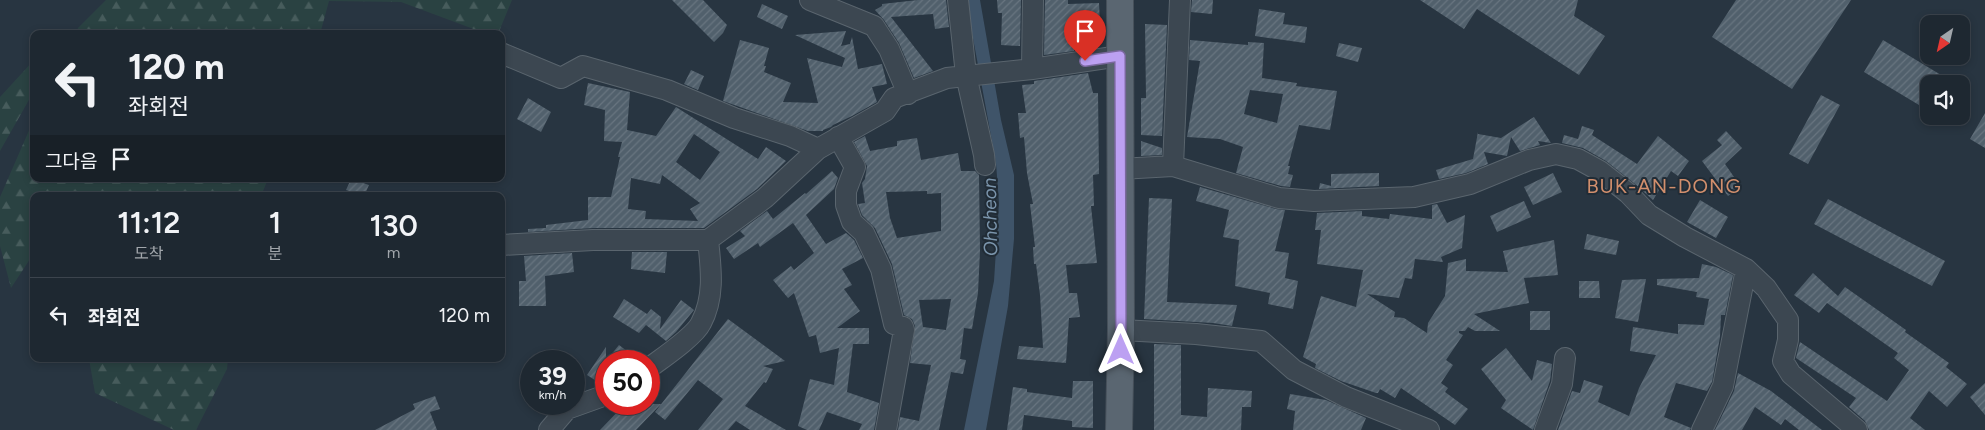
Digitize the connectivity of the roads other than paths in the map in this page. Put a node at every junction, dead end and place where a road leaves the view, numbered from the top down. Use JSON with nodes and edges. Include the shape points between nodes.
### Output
{"nodes":[{"id":1,"x":810,"y":0,"type":"edge"},
{"id":2,"x":958,"y":0,"type":"edge"},
{"id":3,"x":1033,"y":0,"type":"edge"},
{"id":4,"x":1120,"y":0,"type":"edge"},
{"id":5,"x":1180,"y":0,"type":"edge"},
{"id":6,"x":505,"y":55,"type":"edge"},
{"id":7,"x":1120,"y":56,"type":"junction"},
{"id":8,"x":1032,"y":69,"type":"junction"},
{"id":9,"x":966,"y":75,"type":"junction"},
{"id":10,"x":908,"y":94,"type":"junction"},
{"id":11,"x":838,"y":137,"type":"junction"},
{"id":12,"x":818,"y":149,"type":"junction"},
{"id":13,"x":985,"y":165,"type":"dead end"},
{"id":14,"x":1173,"y":166,"type":"junction"},
{"id":15,"x":1120,"y":168,"type":"junction"},
{"id":16,"x":708,"y":240,"type":"junction"},
{"id":17,"x":505,"y":246,"type":"edge"},
{"id":18,"x":1746,"y":270,"type":"junction"},
{"id":19,"x":1121,"y":330,"type":"junction"},
{"id":20,"x":1565,"y":358,"type":"dead end"},
{"id":21,"x":660,"y":360,"type":"edge"},
{"id":22,"x":595,"y":398,"type":"edge"},
{"id":23,"x":550,"y":430,"type":"edge"},
{"id":24,"x":886,"y":430,"type":"edge"},
{"id":25,"x":1119,"y":430,"type":"edge"},
{"id":26,"x":1428,"y":430,"type":"edge"},
{"id":27,"x":1545,"y":430,"type":"edge"},
{"id":28,"x":1702,"y":430,"type":"edge"},
{"id":29,"x":1858,"y":430,"type":"edge"}],
"edges":[{"from":1,"to":10,"type":"street","via":[[874,26],[889,49]]},
{"from":2,"to":9,"type":"street"},
{"from":3,"to":8,"type":"street"},
{"from":4,"to":7,"type":"main road"},
{"from":5,"to":14,"type":"street"},
{"from":6,"to":12,"type":"street","via":[[562,78],[583,66],[667,90]]},
{"from":7,"to":8,"type":"street"},
{"from":7,"to":15,"type":"main road"},
{"from":8,"to":9,"type":"street"},
{"from":9,"to":10,"type":"street","via":[[947,78]]},
{"from":9,"to":13,"type":"street"},
{"from":10,"to":11,"type":"street","via":[[894,98],[885,111]]},
{"from":11,"to":12,"type":"street"},
{"from":11,"to":24,"type":"street","via":[[855,167],[846,191],[846,205],[852,222],[864,233],[881,269],[894,324],[904,330]]},
{"from":12,"to":16,"type":"street","via":[[765,198]]},
{"from":14,"to":15,"type":"street"},
{"from":14,"to":18,"type":"street","via":[[1280,198],[1314,201],[1414,197],[1470,184],[1528,160],[1556,154],[1578,159],[1600,171],[1649,215]]},
{"from":15,"to":19,"type":"main road"},
{"from":16,"to":17,"type":"street","via":[[593,240]]},
{"from":16,"to":21,"type":"street","via":[[710,298],[701,325]]},
{"from":18,"to":28,"type":"street","via":[[1723,386]]},
{"from":18,"to":29,"type":"street","via":[[1766,288],[1788,320],[1783,361],[1791,374]]},
{"from":19,"to":25,"type":"main road"},
{"from":19,"to":26,"type":"street","via":[[1261,341],[1294,370],[1346,397]]},
{"from":20,"to":27,"type":"street","via":[[1562,384]]},
{"from":22,"to":23,"type":"street","via":[[568,409]]}]}
